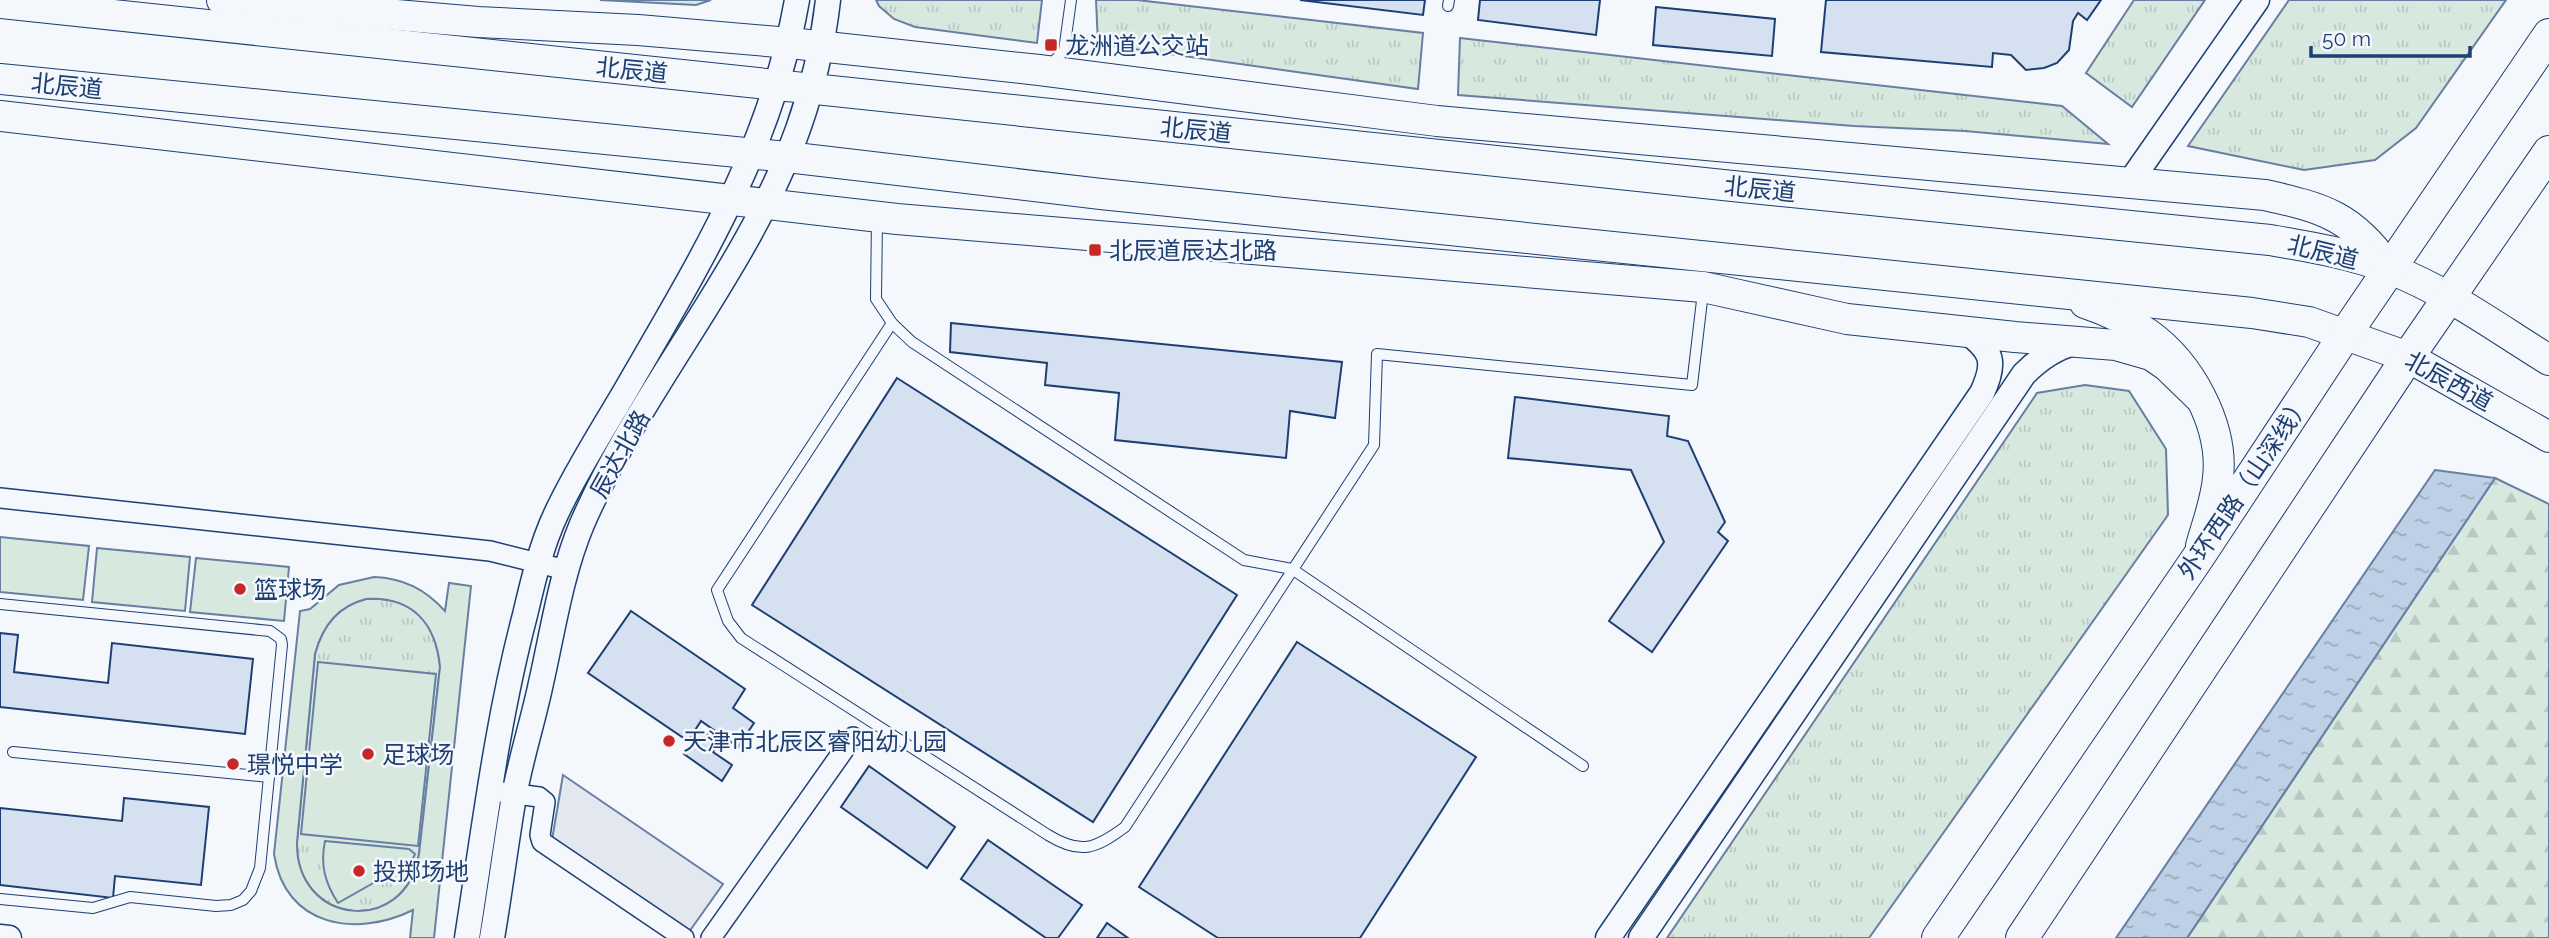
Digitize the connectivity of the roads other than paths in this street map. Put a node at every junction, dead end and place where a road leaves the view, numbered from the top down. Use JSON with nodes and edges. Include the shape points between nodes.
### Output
{"nodes":[{"id":1,"x":222,"y":0,"type":"edge"},
{"id":2,"x":797,"y":0,"type":"edge"},
{"id":3,"x":828,"y":0,"type":"edge"},
{"id":4,"x":1071,"y":0,"type":"edge"},
{"id":5,"x":2258,"y":0,"type":"edge"},
{"id":6,"x":0,"y":3,"type":"edge"},
{"id":7,"x":338,"y":5,"type":"edge"},
{"id":8,"x":2549,"y":35,"type":"edge"},
{"id":9,"x":790,"y":43,"type":"junction"},
{"id":10,"x":821,"y":47,"type":"junction"},
{"id":11,"x":1039,"y":70,"type":"junction"},
{"id":12,"x":0,"y":79,"type":"edge"},
{"id":13,"x":779,"y":84,"type":"junction"},
{"id":14,"x":811,"y":89,"type":"junction"},
{"id":15,"x":0,"y":116,"type":"edge"},
{"id":16,"x":2549,"y":152,"type":"edge"},
{"id":17,"x":753,"y":154,"type":"junction"},
{"id":18,"x":787,"y":157,"type":"junction"},
{"id":19,"x":2130,"y":182,"type":"junction"},
{"id":20,"x":732,"y":199,"type":"junction"},
{"id":21,"x":765,"y":203,"type":"junction"},
{"id":22,"x":877,"y":216,"type":"junction"},
{"id":23,"x":2389,"y":269,"type":"junction"},
{"id":24,"x":1704,"y":272,"type":"junction"},
{"id":25,"x":2048,"y":290,"type":"junction"},
{"id":26,"x":2449,"y":297,"type":"junction"},
{"id":27,"x":891,"y":323,"type":"junction"},
{"id":28,"x":1967,"y":332,"type":"junction"},
{"id":29,"x":2346,"y":333,"type":"junction"},
{"id":30,"x":2081,"y":341,"type":"junction"},
{"id":31,"x":2408,"y":357,"type":"junction"},
{"id":32,"x":2549,"y":360,"type":"edge"},
{"id":33,"x":2199,"y":397,"type":"junction"},
{"id":34,"x":2549,"y":437,"type":"edge"},
{"id":35,"x":0,"y":498,"type":"edge"},
{"id":36,"x":2199,"y":556,"type":"junction"},
{"id":37,"x":538,"y":563,"type":"junction"},
{"id":38,"x":1292,"y":569,"type":"junction"},
{"id":39,"x":566,"y":570,"type":"junction"},
{"id":40,"x":0,"y":604,"type":"edge"},
{"id":41,"x":853,"y":737,"type":"dead end"},
{"id":42,"x":13,"y":752,"type":"dead end"},
{"id":43,"x":1583,"y":766,"type":"dead end"},
{"id":44,"x":269,"y":777,"type":"junction"},
{"id":45,"x":503,"y":792,"type":"junction"},
{"id":46,"x":0,"y":899,"type":"edge"},
{"id":47,"x":0,"y":937,"type":"edge"},
{"id":48,"x":9,"y":938,"type":"edge"},
{"id":49,"x":467,"y":938,"type":"edge"},
{"id":50,"x":492,"y":938,"type":"edge"},
{"id":51,"x":684,"y":938,"type":"edge"},
{"id":52,"x":710,"y":938,"type":"edge"},
{"id":53,"x":1608,"y":938,"type":"edge"},
{"id":54,"x":1642,"y":938,"type":"edge"},
{"id":55,"x":1938,"y":938,"type":"edge"},
{"id":56,"x":2022,"y":938,"type":"edge"}],
"edges":[{"from":1,"to":7,"type":"main road"},
{"from":2,"to":9,"type":"street","name":"辰达北路"},
{"from":3,"to":10,"type":"street","name":"辰达北路"},
{"from":4,"to":11,"type":"lane","via":[[1064,51]]},
{"from":5,"to":19,"type":"street"},
{"from":6,"to":13,"type":"main road","name":"北辰道"},
{"from":7,"to":9,"type":"main road","via":[[478,22]]},
{"from":8,"to":23,"type":"highway","name":"外环西路（山深线）"},
{"from":9,"to":10,"type":"main road"},
{"from":9,"to":13,"type":"street","name":"辰达北路"},
{"from":10,"to":11,"type":"main road"},
{"from":10,"to":14,"type":"street","name":"辰达北路"},
{"from":11,"to":19,"type":"main road","via":[[1437,121]]},
{"from":12,"to":17,"type":"main road","name":"北辰道"},
{"from":13,"to":14,"type":"main road","name":"北辰道"},
{"from":13,"to":17,"type":"street","name":"辰达北路"},
{"from":14,"to":18,"type":"street","name":"辰达北路"},
{"from":14,"to":23,"type":"main road","name":"北辰道","via":[[2270,240]]},
{"from":15,"to":20,"type":"main road"},
{"from":16,"to":26,"type":"highway"},
{"from":17,"to":18,"type":"main road","name":"北辰道"},
{"from":17,"to":20,"type":"street","name":"辰达北路"},
{"from":18,"to":21,"type":"street","name":"辰达北路"},
{"from":18,"to":24,"type":"main road","name":"北辰道"},
{"from":19,"to":23,"type":"main road","via":[[2265,195],[2301,203],[2330,214],[2364,236]]},
{"from":20,"to":21,"type":"main road"},
{"from":20,"to":37,"type":"street","name":"辰达北路","via":[[685,289],[575,475]]},
{"from":21,"to":22,"type":"main road"},
{"from":21,"to":39,"type":"street","name":"辰达北路","via":[[620,449]]},
{"from":22,"to":24,"type":"main road"},
{"from":22,"to":27,"type":"lane","via":[[876,299]]},
{"from":23,"to":26,"type":"main road"},
{"from":23,"to":29,"type":"highway","name":"外环西路（山深线）"},
{"from":24,"to":25,"type":"main road","name":"北辰道"},
{"from":24,"to":28,"type":"main road","via":[[1847,319]]},
{"from":24,"to":38,"type":"lane","via":[[1692,385],[1377,354],[1374,445]]},
{"from":25,"to":29,"type":"main road","name":"北辰道","via":[[2252,313]]},
{"from":25,"to":33,"type":"main road","via":[[2092,305],[2147,333],[2183,369]]},
{"from":26,"to":31,"type":"highway"},
{"from":26,"to":32,"type":"main road"},
{"from":27,"to":38,"type":"lane","via":[[912,342],[1244,560]]},
{"from":27,"to":38,"type":"lane","via":[[717,590],[728,621],[741,638],[1048,835],[1067,846],[1086,848],[1107,841],[1125,827]]},
{"from":28,"to":30,"type":"main road"},
{"from":28,"to":53,"type":"street","via":[[1990,355],[1982,393]]},
{"from":29,"to":31,"type":"main road","name":"北辰西道"},
{"from":29,"to":36,"type":"highway","name":"外环西路（山深线）"},
{"from":30,"to":33,"type":"main road","via":[[2151,355]]},
{"from":30,"to":54,"type":"street","via":[[2046,354],[2024,374]]},
{"from":31,"to":34,"type":"main road","name":"北辰西道"},
{"from":31,"to":56,"type":"highway"},
{"from":33,"to":36,"type":"main road","via":[[2216,439],[2218,477]]},
{"from":35,"to":37,"type":"street","via":[[490,551]]},
{"from":36,"to":55,"type":"highway","name":"外环西路（山深线）"},
{"from":37,"to":39,"type":"street"},
{"from":37,"to":45,"type":"street","name":"辰达北路","via":[[513,659]]},
{"from":38,"to":43,"type":"lane"},
{"from":39,"to":45,"type":"street","name":"辰达北路"},
{"from":40,"to":44,"type":"lane","via":[[276,634],[282,645]]},
{"from":41,"to":52,"type":"street"},
{"from":42,"to":44,"type":"lane"},
{"from":44,"to":46,"type":"lane","via":[[260,867],[257,881],[243,900],[216,906],[130,897],[93,908]]},
{"from":45,"to":49,"type":"street","name":"辰达北路"},
{"from":45,"to":50,"type":"street","name":"辰达北路"},
{"from":45,"to":51,"type":"street","via":[[539,797],[545,802],[542,842]]},
{"from":47,"to":48,"type":"street"}]}
